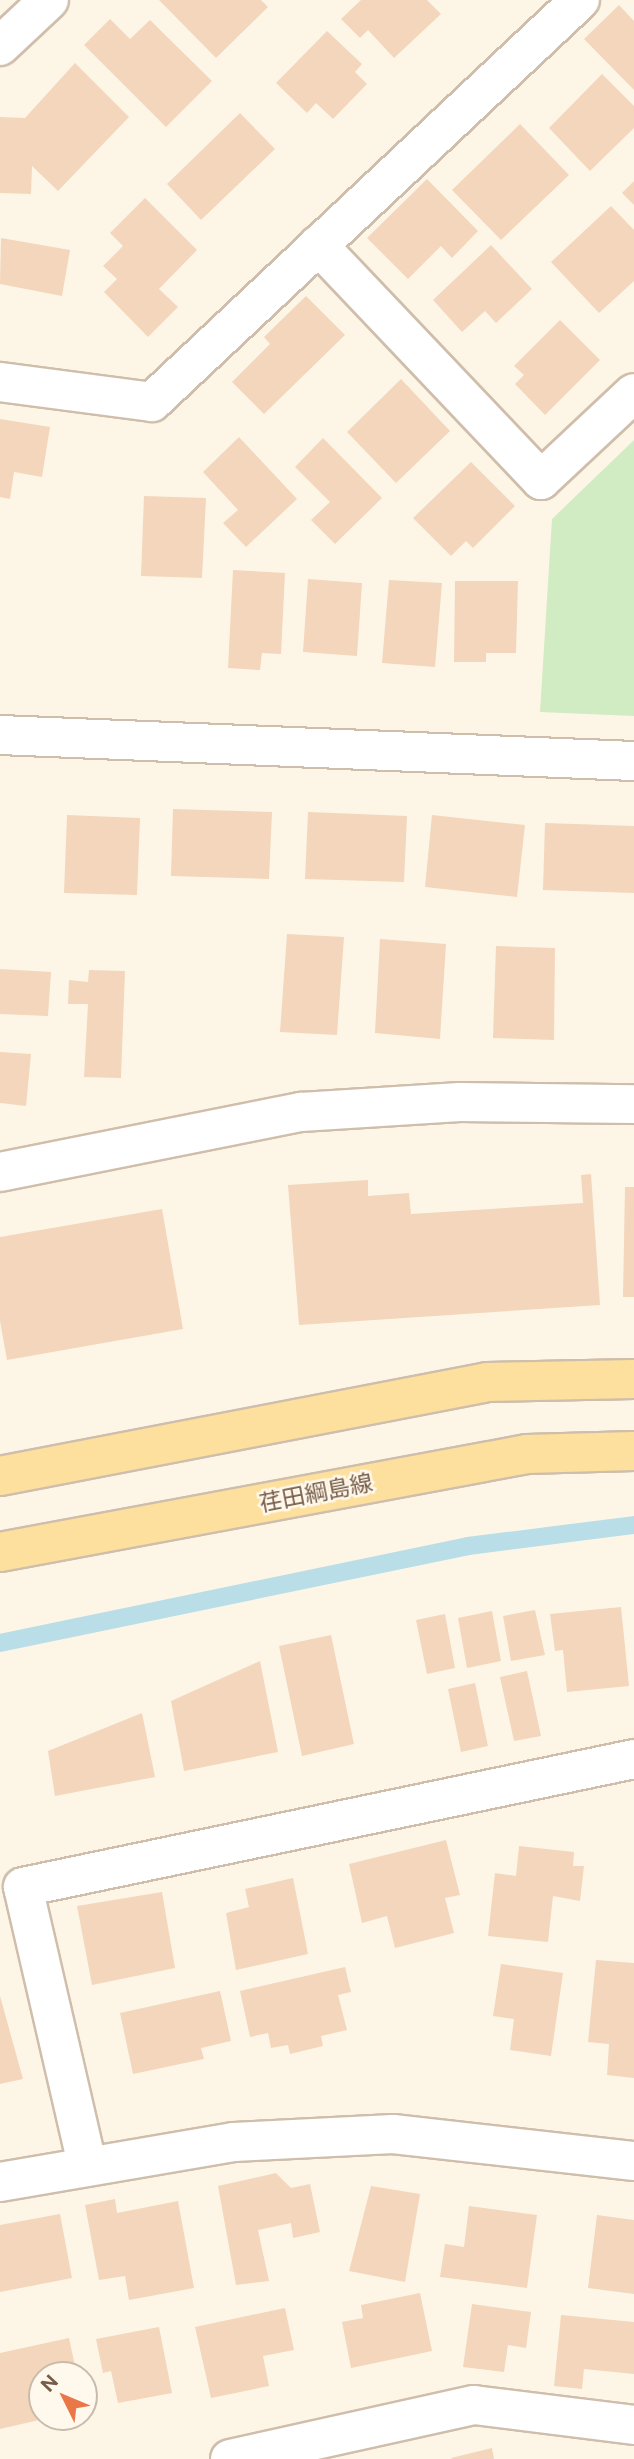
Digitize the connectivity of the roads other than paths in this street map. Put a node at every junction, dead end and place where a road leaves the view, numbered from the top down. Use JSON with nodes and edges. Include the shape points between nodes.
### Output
{"nodes":[{"id":1,"x":50,"y":0,"type":"edge"},
{"id":2,"x":580,"y":0,"type":"edge"},
{"id":3,"x":0,"y":46,"type":"edge"},
{"id":4,"x":318,"y":245,"type":"junction"},
{"id":5,"x":0,"y":382,"type":"edge"},
{"id":6,"x":634,"y":393,"type":"edge"},
{"id":7,"x":0,"y":735,"type":"edge"},
{"id":8,"x":634,"y":761,"type":"edge"},
{"id":9,"x":634,"y":1104,"type":"edge"},
{"id":10,"x":0,"y":1172,"type":"edge"},
{"id":11,"x":634,"y":1379,"type":"edge"},
{"id":12,"x":634,"y":1451,"type":"edge"},
{"id":13,"x":0,"y":1476,"type":"edge"},
{"id":14,"x":0,"y":1552,"type":"edge"},
{"id":15,"x":634,"y":1759,"type":"edge"},
{"id":16,"x":634,"y":2161,"type":"edge"},
{"id":17,"x":87,"y":2164,"type":"junction"},
{"id":18,"x":0,"y":2182,"type":"edge"},
{"id":19,"x":634,"y":2425,"type":"edge"},
{"id":20,"x":230,"y":2459,"type":"edge"}],
"edges":[{"from":1,"to":3,"type":"street"},
{"from":2,"to":4,"type":"street"},
{"from":4,"to":5,"type":"street","via":[[152,402]]},
{"from":4,"to":6,"type":"street","via":[[541,480]]},
{"from":7,"to":8,"type":"street"},
{"from":9,"to":10,"type":"street","via":[[460,1102],[301,1112]]},
{"from":11,"to":13,"type":"main road","via":[[487,1382]]},
{"from":12,"to":14,"type":"main road","name":"荏田綱島線","via":[[527,1454]]},
{"from":15,"to":17,"type":"street","via":[[23,1887]]},
{"from":16,"to":17,"type":"street","via":[[393,2134],[234,2142]]},
{"from":17,"to":18,"type":"street"},
{"from":19,"to":20,"type":"street","via":[[474,2405]]}]}
